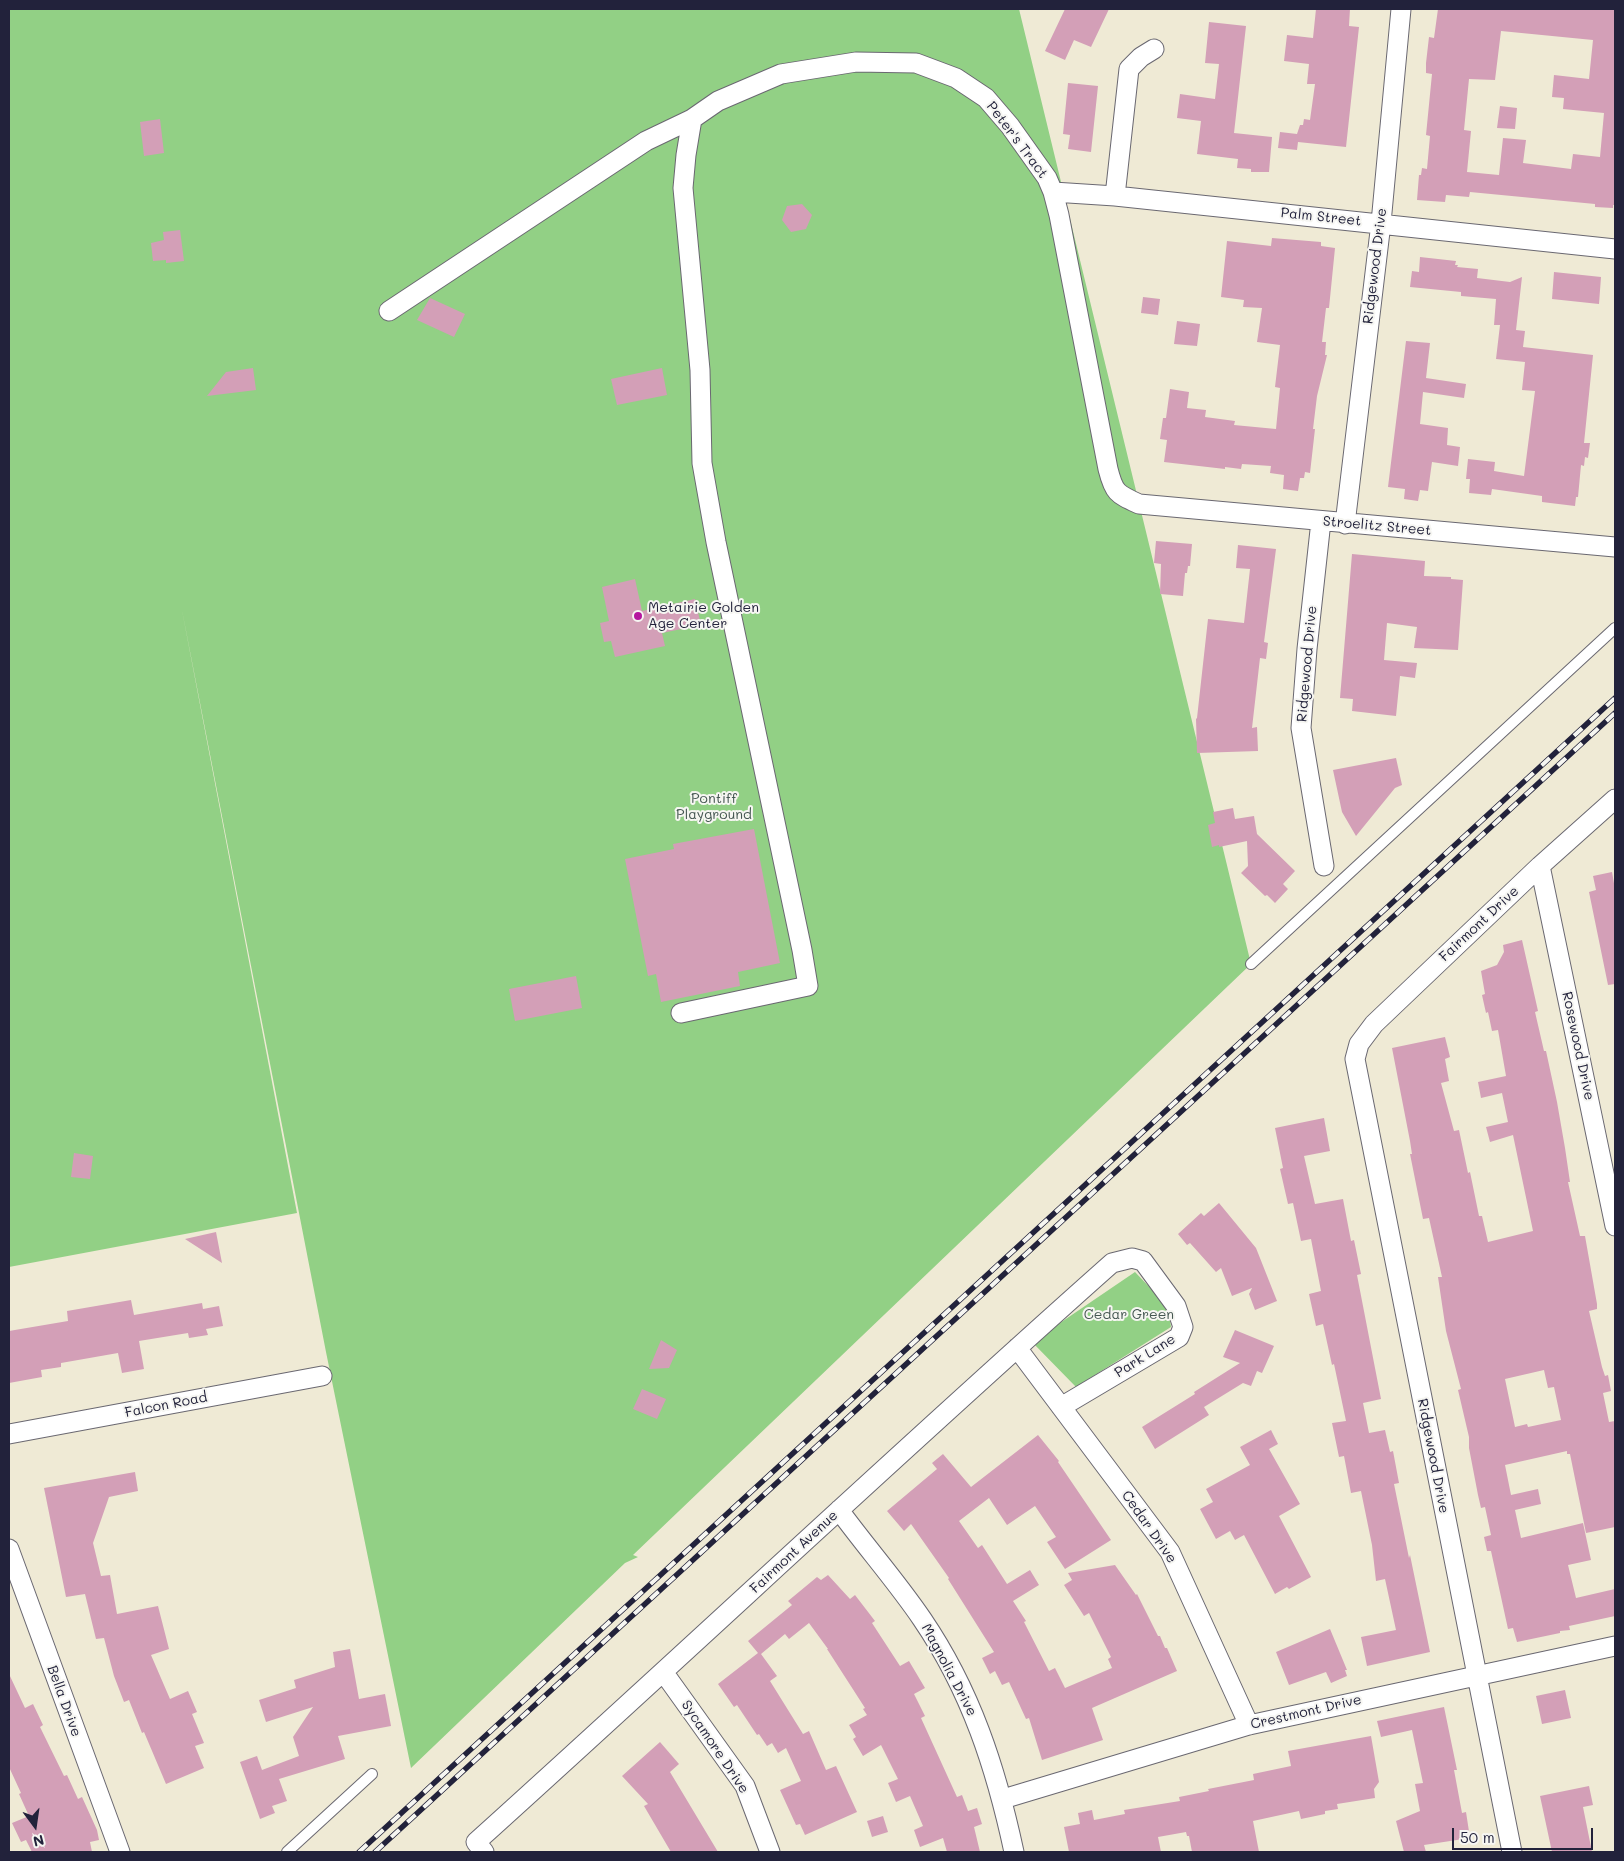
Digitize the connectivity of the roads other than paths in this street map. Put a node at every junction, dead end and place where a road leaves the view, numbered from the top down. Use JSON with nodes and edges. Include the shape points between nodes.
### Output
{"nodes":[{"id":1,"x":1401,"y":9,"type":"edge"},
{"id":2,"x":1154,"y":49,"type":"dead end"},
{"id":3,"x":692,"y":119,"type":"junction"},
{"id":4,"x":1053,"y":192,"type":"junction"},
{"id":5,"x":1115,"y":196,"type":"junction"},
{"id":6,"x":1380,"y":223,"type":"junction"},
{"id":7,"x":1615,"y":249,"type":"edge"},
{"id":8,"x":389,"y":311,"type":"dead end"},
{"id":9,"x":1139,"y":504,"type":"joint"},
{"id":10,"x":1321,"y":521,"type":"junction"},
{"id":11,"x":1344,"y":524,"type":"junction"},
{"id":12,"x":1615,"y":547,"type":"edge"},
{"id":13,"x":1615,"y":628,"type":"edge"},
{"id":14,"x":1615,"y":798,"type":"edge"},
{"id":15,"x":1324,"y":866,"type":"dead end"},
{"id":16,"x":1540,"y":866,"type":"junction"},
{"id":17,"x":1251,"y":964,"type":"dead end"},
{"id":18,"x":681,"y":1013,"type":"dead end"},
{"id":19,"x":1355,"y":1059,"type":"joint"},
{"id":20,"x":1615,"y":1226,"type":"edge"},
{"id":21,"x":1112,"y":1263,"type":"joint"},
{"id":22,"x":1017,"y":1348,"type":"junction"},
{"id":23,"x":322,"y":1376,"type":"dead end"},
{"id":24,"x":1061,"y":1407,"type":"junction"},
{"id":25,"x":9,"y":1434,"type":"edge"},
{"id":26,"x":838,"y":1510,"type":"junction"},
{"id":27,"x":9,"y":1549,"type":"edge"},
{"id":28,"x":1615,"y":1646,"type":"edge"},
{"id":29,"x":664,"y":1673,"type":"junction"},
{"id":30,"x":1476,"y":1674,"type":"junction"},
{"id":31,"x":1249,"y":1725,"type":"junction"},
{"id":32,"x":372,"y":1774,"type":"dead end"},
{"id":33,"x":1003,"y":1799,"type":"junction"},
{"id":34,"x":480,"y":1847,"type":"edge"},
{"id":35,"x":120,"y":1852,"type":"edge"},
{"id":36,"x":287,"y":1852,"type":"edge"},
{"id":37,"x":770,"y":1852,"type":"edge"},
{"id":38,"x":1014,"y":1852,"type":"edge"},
{"id":39,"x":1512,"y":1852,"type":"edge"}],
"edges":[{"from":1,"to":6,"type":"street","name":"Ridgewood Drive"},
{"from":2,"to":5,"type":"street","via":[[1129,69]]},
{"from":3,"to":4,"type":"street","name":"Peter's Tract","via":[[718,101],[782,74],[856,62],[916,63],[956,78],[986,98],[1033,157]]},
{"from":3,"to":8,"type":"street","name":"Peter's Tract","via":[[646,141]]},
{"from":3,"to":18,"type":"street","via":[[683,188],[700,370],[702,463],[808,986]]},
{"from":4,"to":5,"type":"street","name":"Palm Street"},
{"from":4,"to":9,"type":"street","name":"Peter's Tract","via":[[1112,484],[1116,492]]},
{"from":5,"to":6,"type":"street","name":"Palm Street"},
{"from":6,"to":7,"type":"street","name":"Palm Street"},
{"from":6,"to":11,"type":"street","name":"Ridgewood Drive"},
{"from":9,"to":10,"type":"street","name":"Stroelitz Street"},
{"from":10,"to":11,"type":"street","name":"Stroelitz Street"},
{"from":10,"to":15,"type":"street","name":"Ridgewood Drive","via":[[1301,728]]},
{"from":11,"to":12,"type":"street","name":"Stroelitz Street"},
{"from":13,"to":17,"type":"lane"},
{"from":14,"to":16,"type":"street","name":"Fairmont Drive"},
{"from":16,"to":19,"type":"street","name":"Fairmont Drive","via":[[1374,1024],[1359,1044]]},
{"from":16,"to":20,"type":"street","name":"Rosewood Drive"},
{"from":19,"to":30,"type":"street","name":"Ridgewood Drive"},
{"from":21,"to":22,"type":"street","name":"Fairmont Avenue"},
{"from":21,"to":24,"type":"street","name":"Park Lane","via":[[1132,1258],[1143,1261],[1176,1306],[1183,1327],[1179,1337]]},
{"from":22,"to":24,"type":"street","name":"Cedar Drive"},
{"from":22,"to":26,"type":"street","name":"Fairmont Avenue"},
{"from":23,"to":25,"type":"street","name":"Falcon Road"},
{"from":24,"to":31,"type":"street","name":"Cedar Drive","via":[[1170,1552]]},
{"from":26,"to":29,"type":"street","name":"Fairmont Avenue"},
{"from":26,"to":33,"type":"street","name":"Magnolia Drive","via":[[922,1619],[942,1651],[972,1711]]},
{"from":27,"to":35,"type":"street","name":"Bella Drive"},
{"from":28,"to":30,"type":"street","name":"Crestmont Drive"},
{"from":29,"to":34,"type":"street","name":"Fairmont Avenue"},
{"from":29,"to":37,"type":"street","name":"Sycamore Drive","via":[[745,1786]]},
{"from":30,"to":31,"type":"street","name":"Crestmont Drive"},
{"from":30,"to":39,"type":"street","name":"Ridgewood Drive"},
{"from":31,"to":33,"type":"street","name":"Crestmont Drive"},
{"from":32,"to":36,"type":"lane"},
{"from":33,"to":38,"type":"street","name":"Magnolia Drive"}]}
